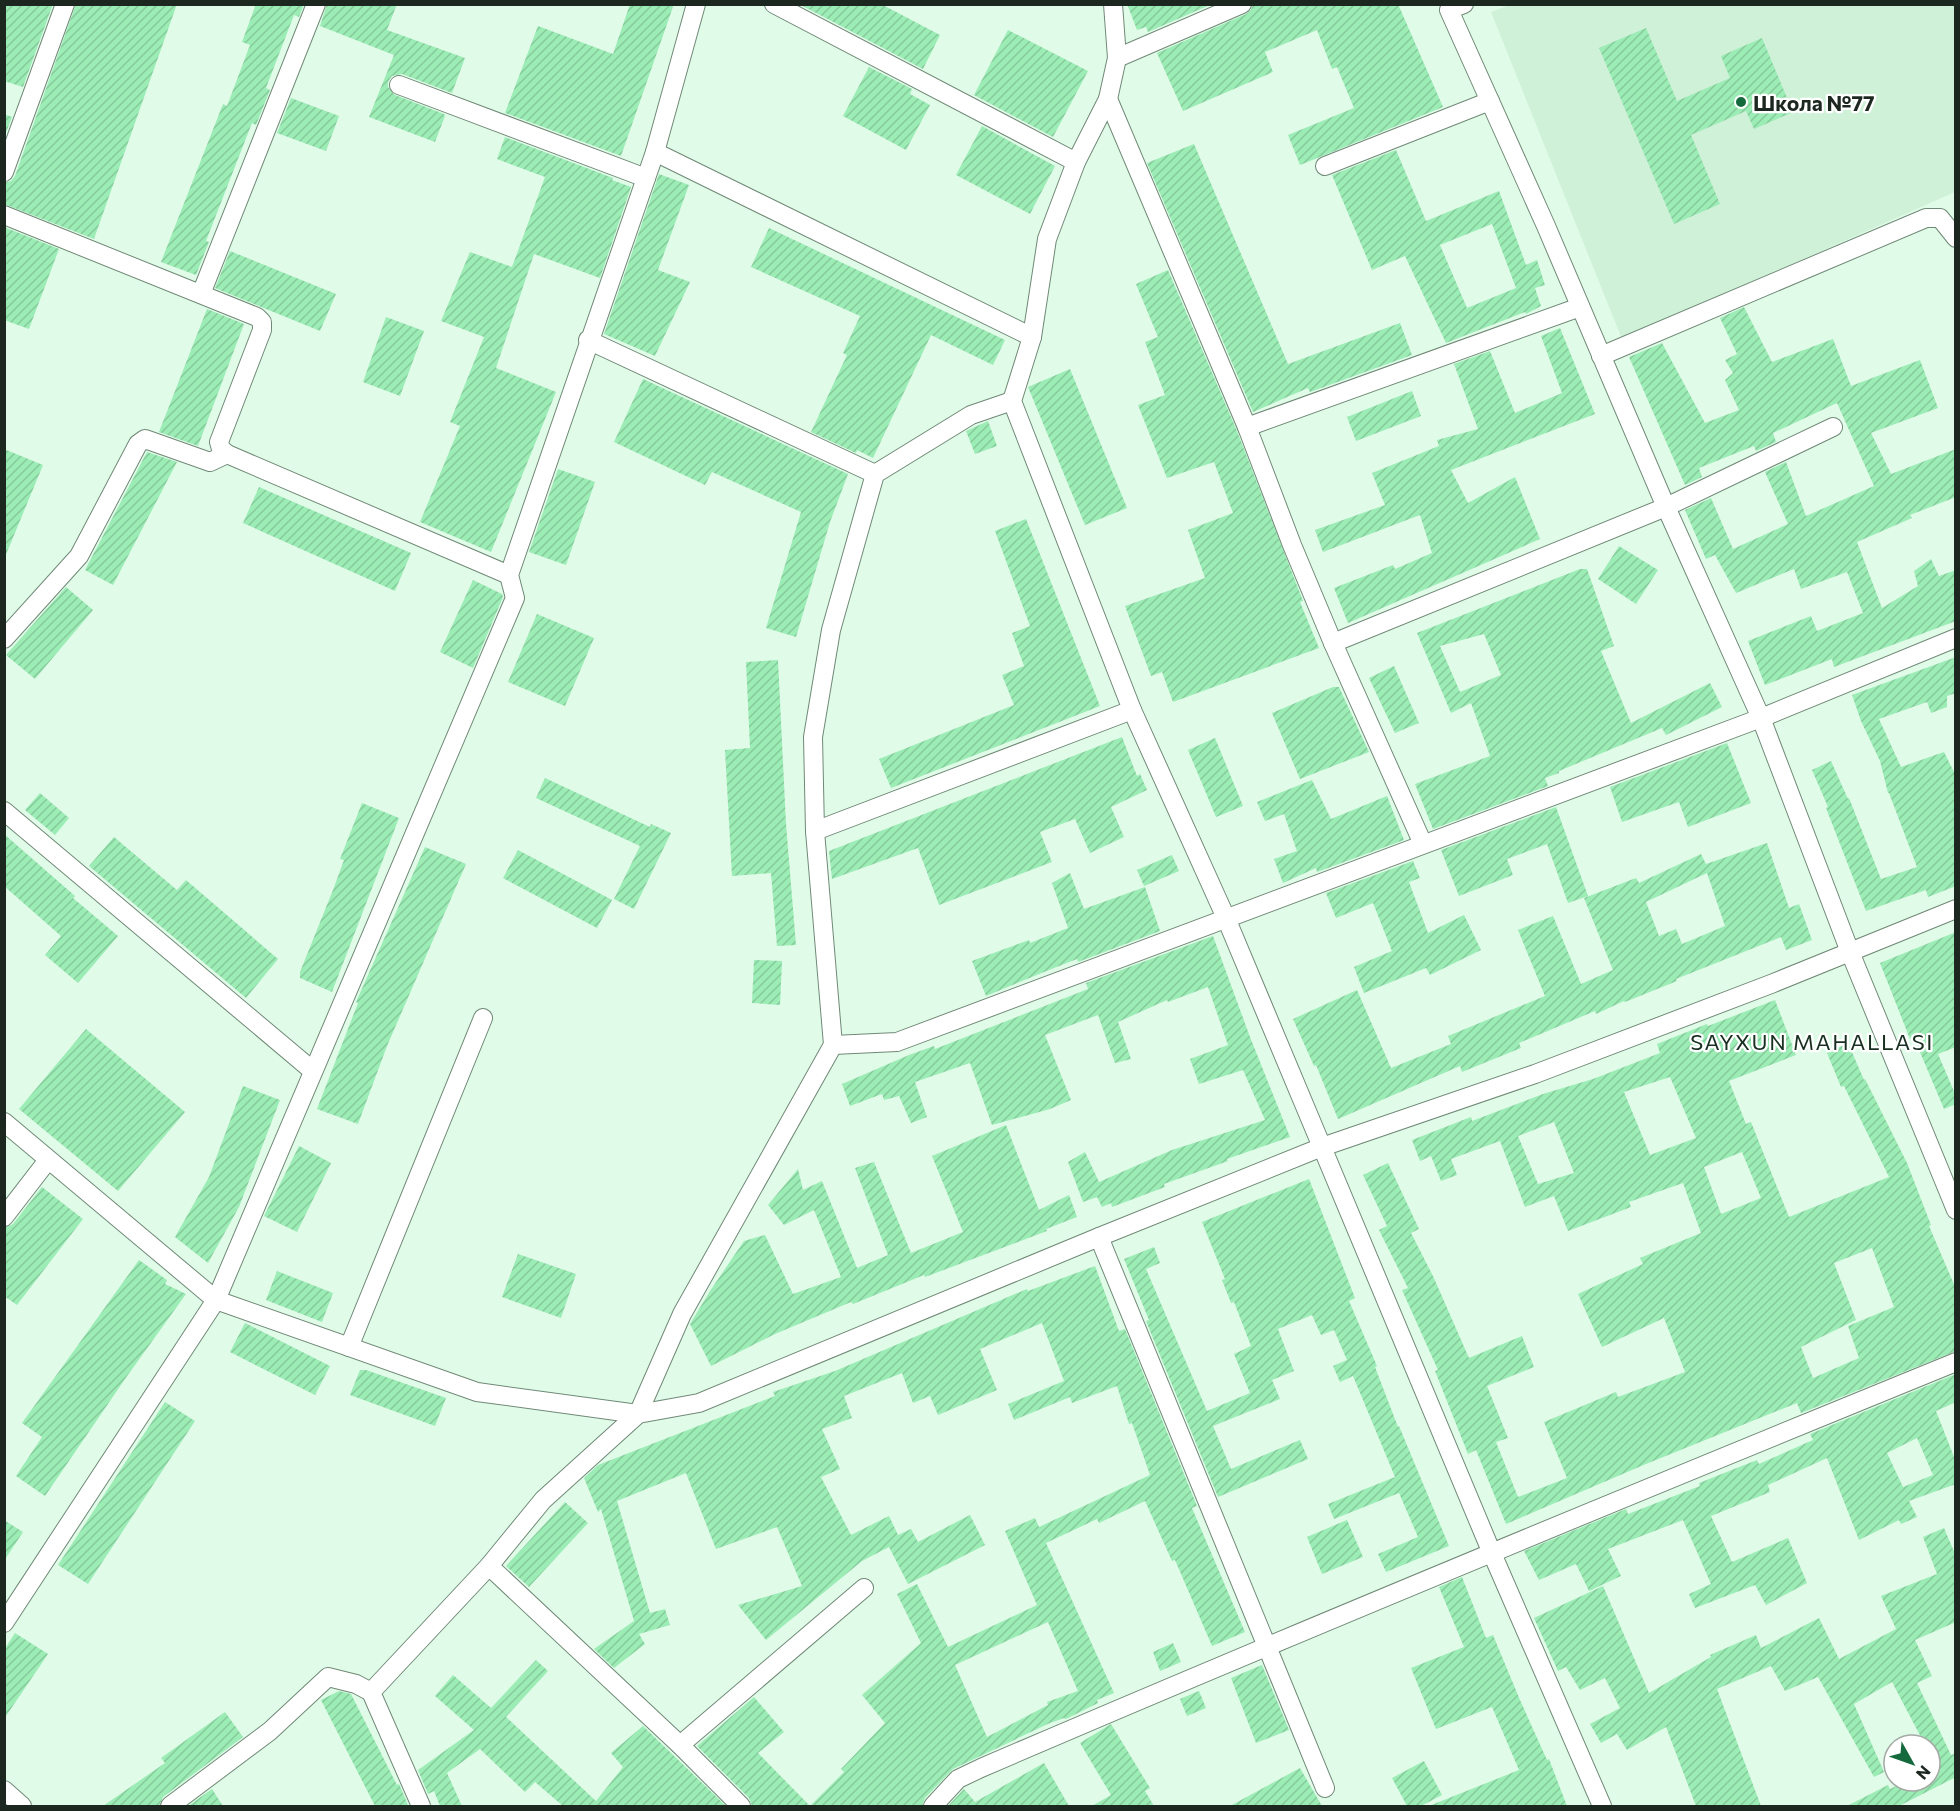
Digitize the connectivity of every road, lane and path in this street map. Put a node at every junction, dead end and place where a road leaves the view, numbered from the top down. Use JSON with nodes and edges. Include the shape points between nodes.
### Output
{"nodes":[{"id":1,"x":65,"y":4,"type":"edge"},
{"id":2,"x":316,"y":4,"type":"edge"},
{"id":3,"x":696,"y":4,"type":"edge"},
{"id":4,"x":774,"y":4,"type":"edge"},
{"id":5,"x":1113,"y":4,"type":"edge"},
{"id":6,"x":1242,"y":4,"type":"edge"},
{"id":7,"x":1453,"y":6,"type":"edge"},
{"id":8,"x":1117,"y":58,"type":"junction"},
{"id":9,"x":399,"y":85,"type":"dead end"},
{"id":10,"x":1108,"y":99,"type":"junction"},
{"id":11,"x":1490,"y":101,"type":"junction"},
{"id":12,"x":655,"y":152,"type":"junction"},
{"id":13,"x":1076,"y":162,"type":"junction"},
{"id":14,"x":1325,"y":166,"type":"dead end"},
{"id":15,"x":4,"y":172,"type":"edge"},
{"id":16,"x":646,"y":178,"type":"junction"},
{"id":17,"x":1948,"y":214,"type":"edge"},
{"id":18,"x":4,"y":215,"type":"edge"},
{"id":19,"x":1956,"y":238,"type":"edge"},
{"id":20,"x":201,"y":294,"type":"junction"},
{"id":21,"x":1580,"y":307,"type":"junction"},
{"id":22,"x":1032,"y":337,"type":"junction"},
{"id":23,"x":588,"y":340,"type":"junction"},
{"id":24,"x":1601,"y":356,"type":"junction"},
{"id":25,"x":1012,"y":401,"type":"junction"},
{"id":26,"x":1833,"y":427,"type":"dead end"},
{"id":27,"x":1247,"y":428,"type":"junction"},
{"id":28,"x":227,"y":454,"type":"junction"},
{"id":29,"x":874,"y":474,"type":"junction"},
{"id":30,"x":1666,"y":507,"type":"junction"},
{"id":31,"x":509,"y":575,"type":"junction"},
{"id":32,"x":1956,"y":638,"type":"edge"},
{"id":33,"x":4,"y":639,"type":"edge"},
{"id":34,"x":1333,"y":643,"type":"junction"},
{"id":35,"x":1132,"y":710,"type":"junction"},
{"id":36,"x":1761,"y":718,"type":"junction"},
{"id":37,"x":4,"y":811,"type":"edge"},
{"id":38,"x":815,"y":831,"type":"junction"},
{"id":39,"x":1423,"y":844,"type":"junction"},
{"id":40,"x":1956,"y":909,"type":"edge"},
{"id":41,"x":1227,"y":918,"type":"junction"},
{"id":42,"x":1850,"y":952,"type":"junction"},
{"id":43,"x":483,"y":1018,"type":"dead end"},
{"id":44,"x":833,"y":1045,"type":"junction"},
{"id":45,"x":313,"y":1071,"type":"junction"},
{"id":46,"x":4,"y":1122,"type":"edge"},
{"id":47,"x":1322,"y":1147,"type":"junction"},
{"id":48,"x":48,"y":1160,"type":"junction"},
{"id":49,"x":1956,"y":1210,"type":"edge"},
{"id":50,"x":4,"y":1217,"type":"edge"},
{"id":51,"x":1099,"y":1237,"type":"junction"},
{"id":52,"x":216,"y":1300,"type":"junction"},
{"id":53,"x":349,"y":1347,"type":"junction"},
{"id":54,"x":1956,"y":1362,"type":"edge"},
{"id":55,"x":638,"y":1414,"type":"junction"},
{"id":56,"x":1491,"y":1551,"type":"junction"},
{"id":57,"x":489,"y":1566,"type":"junction"},
{"id":58,"x":864,"y":1588,"type":"dead end"},
{"id":59,"x":4,"y":1623,"type":"edge"},
{"id":60,"x":1266,"y":1645,"type":"junction"},
{"id":61,"x":371,"y":1692,"type":"junction"},
{"id":62,"x":680,"y":1745,"type":"junction"},
{"id":63,"x":1326,"y":1788,"type":"dead end"},
{"id":64,"x":4,"y":1790,"type":"edge"},
{"id":65,"x":22,"y":1806,"type":"edge"},
{"id":66,"x":170,"y":1806,"type":"edge"},
{"id":67,"x":422,"y":1806,"type":"edge"},
{"id":68,"x":741,"y":1806,"type":"edge"},
{"id":69,"x":933,"y":1806,"type":"edge"},
{"id":70,"x":1602,"y":1806,"type":"edge"}],
"edges":[{"from":1,"to":15,"type":"street"},
{"from":2,"to":20,"type":"street"},
{"from":3,"to":12,"type":"street"},
{"from":4,"to":13,"type":"street"},
{"from":5,"to":8,"type":"street"},
{"from":6,"to":8,"type":"street"},
{"from":7,"to":11,"type":"street"},
{"from":8,"to":10,"type":"street"},
{"from":9,"to":16,"type":"street"},
{"from":10,"to":13,"type":"street"},
{"from":10,"to":27,"type":"street"},
{"from":11,"to":14,"type":"street"},
{"from":11,"to":21,"type":"street"},
{"from":12,"to":16,"type":"street"},
{"from":12,"to":22,"type":"street"},
{"from":13,"to":22,"type":"street","via":[[1047,239]]},
{"from":16,"to":23,"type":"street"},
{"from":17,"to":19,"type":"street"},
{"from":17,"to":24,"type":"street","via":[[1926,218]]},
{"from":18,"to":20,"type":"street"},
{"from":20,"to":28,"type":"street","via":[[262,322],[219,442]]},
{"from":21,"to":24,"type":"street"},
{"from":21,"to":27,"type":"street"},
{"from":22,"to":25,"type":"street"},
{"from":23,"to":29,"type":"street"},
{"from":23,"to":31,"type":"street"},
{"from":24,"to":30,"type":"street"},
{"from":25,"to":29,"type":"street","via":[[971,415]]},
{"from":25,"to":35,"type":"street"},
{"from":26,"to":30,"type":"street"},
{"from":27,"to":34,"type":"street"},
{"from":28,"to":31,"type":"street"},
{"from":28,"to":33,"type":"street","via":[[210,462],[145,440],[138,444],[79,556]]},
{"from":29,"to":38,"type":"street","via":[[831,630],[813,737]]},
{"from":30,"to":34,"type":"street"},
{"from":30,"to":36,"type":"street"},
{"from":31,"to":45,"type":"street","via":[[515,598]]},
{"from":32,"to":36,"type":"street"},
{"from":34,"to":39,"type":"street"},
{"from":35,"to":38,"type":"street"},
{"from":35,"to":41,"type":"street"},
{"from":36,"to":39,"type":"street"},
{"from":36,"to":42,"type":"street"},
{"from":37,"to":45,"type":"street"},
{"from":38,"to":44,"type":"street"},
{"from":39,"to":41,"type":"street"},
{"from":40,"to":42,"type":"street"},
{"from":41,"to":44,"type":"street","via":[[897,1042]]},
{"from":41,"to":47,"type":"street"},
{"from":42,"to":47,"type":"street","via":[[1535,1074]]},
{"from":42,"to":49,"type":"street"},
{"from":43,"to":53,"type":"street"},
{"from":44,"to":55,"type":"street","via":[[682,1314]]},
{"from":45,"to":52,"type":"street"},
{"from":46,"to":48,"type":"street"},
{"from":47,"to":51,"type":"street"},
{"from":47,"to":56,"type":"street"},
{"from":48,"to":50,"type":"street"},
{"from":48,"to":52,"type":"street"},
{"from":51,"to":55,"type":"street","via":[[699,1403]]},
{"from":51,"to":60,"type":"street"},
{"from":52,"to":53,"type":"street"},
{"from":52,"to":59,"type":"street"},
{"from":53,"to":55,"type":"street","via":[[477,1392]]},
{"from":54,"to":56,"type":"street"},
{"from":55,"to":57,"type":"street","via":[[543,1500]]},
{"from":56,"to":60,"type":"street"},
{"from":56,"to":70,"type":"street"},
{"from":57,"to":61,"type":"street"},
{"from":57,"to":62,"type":"street"},
{"from":58,"to":62,"type":"street"},
{"from":60,"to":63,"type":"street"},
{"from":60,"to":69,"type":"street","via":[[958,1779]]},
{"from":61,"to":66,"type":"street","via":[[328,1677],[270,1731]]},
{"from":61,"to":67,"type":"street"},
{"from":62,"to":68,"type":"street"},
{"from":64,"to":65,"type":"street"}]}
